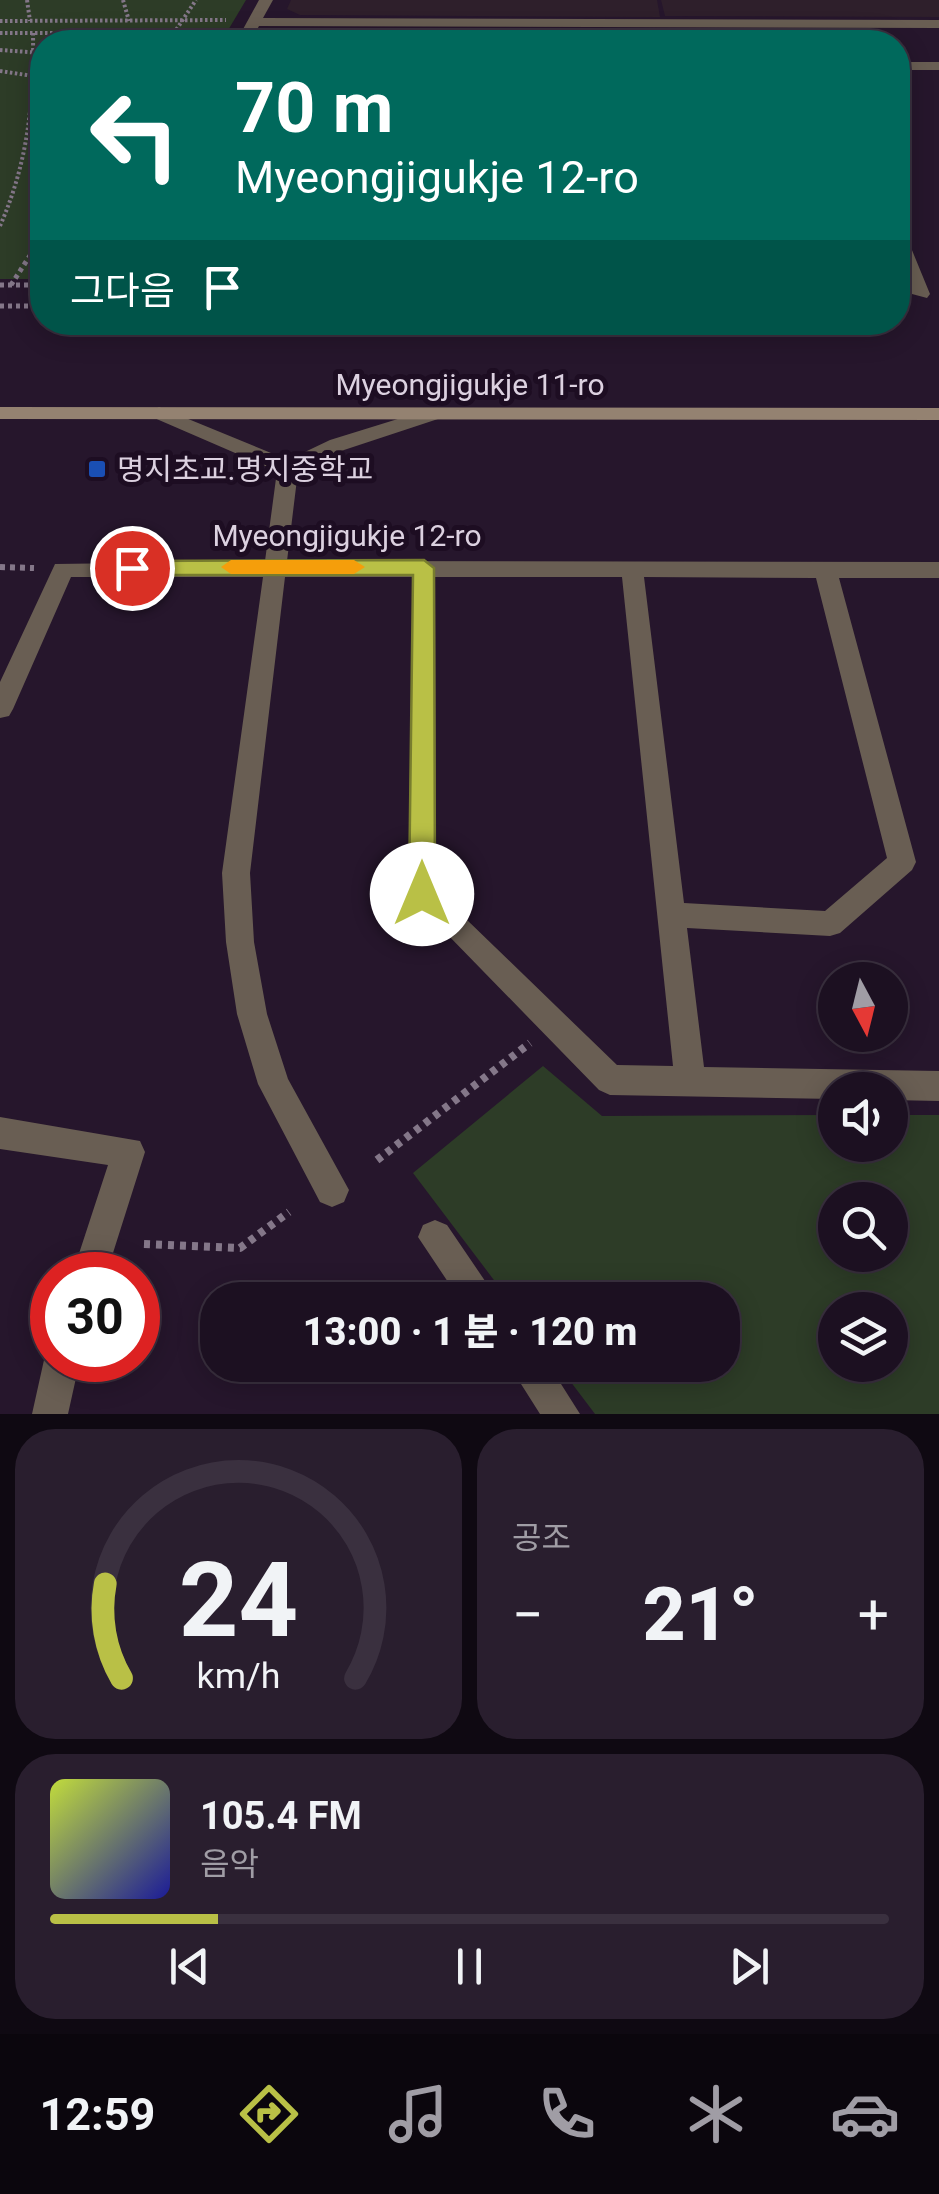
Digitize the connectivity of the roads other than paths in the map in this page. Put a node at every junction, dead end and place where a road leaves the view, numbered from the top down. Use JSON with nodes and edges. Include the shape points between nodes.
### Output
{"nodes":[{"id":1,"x":266,"y":0,"type":"edge"},
{"id":2,"x":248,"y":21,"type":"junction"},
{"id":3,"x":424,"y":22,"type":"junction"},
{"id":4,"x":685,"y":22,"type":"junction"},
{"id":5,"x":939,"y":24,"type":"edge"},
{"id":6,"x":246,"y":30,"type":"edge"},
{"id":7,"x":424,"y":30,"type":"edge"},
{"id":8,"x":687,"y":30,"type":"edge"},
{"id":9,"x":910,"y":66,"type":"edge"},
{"id":10,"x":939,"y":66,"type":"edge"},
{"id":11,"x":910,"y":259,"type":"edge"},
{"id":12,"x":930,"y":294,"type":"edge"},
{"id":13,"x":0,"y":413,"type":"edge"},
{"id":14,"x":159,"y":413,"type":"junction"},
{"id":15,"x":437,"y":414,"type":"junction"},
{"id":16,"x":939,"y":414,"type":"edge"},
{"id":17,"x":288,"y":468,"type":"junction"},
{"id":18,"x":272,"y":567,"type":"junction"},
{"id":19,"x":424,"y":568,"type":"junction"},
{"id":20,"x":632,"y":569,"type":"junction"},
{"id":21,"x":826,"y":570,"type":"junction"},
{"id":22,"x":939,"y":570,"type":"edge"},
{"id":23,"x":0,"y":709,"type":"edge"},
{"id":24,"x":671,"y":915,"type":"junction"},
{"id":25,"x":690,"y":1080,"type":"junction"},
{"id":26,"x":939,"y":1086,"type":"edge"},
{"id":27,"x":0,"y":1134,"type":"edge"},
{"id":28,"x":332,"y":1190,"type":"dead end"},
{"id":29,"x":435,"y":1237,"type":"dead end"},
{"id":30,"x":96,"y":1252,"type":"edge"},
{"id":31,"x":467,"y":1282,"type":"edge"},
{"id":32,"x":57,"y":1382,"type":"edge"},
{"id":33,"x":539,"y":1382,"type":"edge"},
{"id":34,"x":50,"y":1414,"type":"edge"},
{"id":35,"x":562,"y":1414,"type":"edge"}],
"edges":[{"from":1,"to":2,"type":"street"},
{"from":2,"to":3,"type":"street"},
{"from":2,"to":6,"type":"street"},
{"from":3,"to":4,"type":"street"},
{"from":3,"to":7,"type":"street"},
{"from":4,"to":5,"type":"street"},
{"from":4,"to":8,"type":"street"},
{"from":9,"to":10,"type":"street"},
{"from":11,"to":12,"type":"street"},
{"from":13,"to":14,"type":"main road","name":"Myeongjigukje 11-ro"},
{"from":14,"to":15,"type":"main road","name":"Myeongjigukje 11-ro"},
{"from":14,"to":17,"type":"street"},
{"from":15,"to":16,"type":"main road","name":"Myeongjigukje 11-ro"},
{"from":15,"to":17,"type":"street"},
{"from":17,"to":18,"type":"street"},
{"from":18,"to":19,"type":"street","name":"Myeongjigukje 12-ro"},
{"from":18,"to":23,"type":"street","name":"Myeongjigukje 12-ro","via":[[63,568]]},
{"from":18,"to":28,"type":"street","via":[[236,873],[240,942],[252,1014],[274,1084]]},
{"from":19,"to":20,"type":"street","name":"Myeongjigukje 12-ro"},
{"from":19,"to":25,"type":"street","via":[[422,894],[610,1080]]},
{"from":20,"to":21,"type":"street","name":"Myeongjigukje 12-ro"},
{"from":20,"to":24,"type":"street"},
{"from":21,"to":22,"type":"street","name":"Myeongjigukje 12-ro"},
{"from":21,"to":24,"type":"street","via":[[902,862],[830,924]]},
{"from":24,"to":25,"type":"street"},
{"from":25,"to":26,"type":"street"},
{"from":27,"to":30,"type":"street","via":[[129,1152]]},
{"from":29,"to":31,"type":"street"},
{"from":32,"to":34,"type":"street"},
{"from":33,"to":35,"type":"street"}]}
